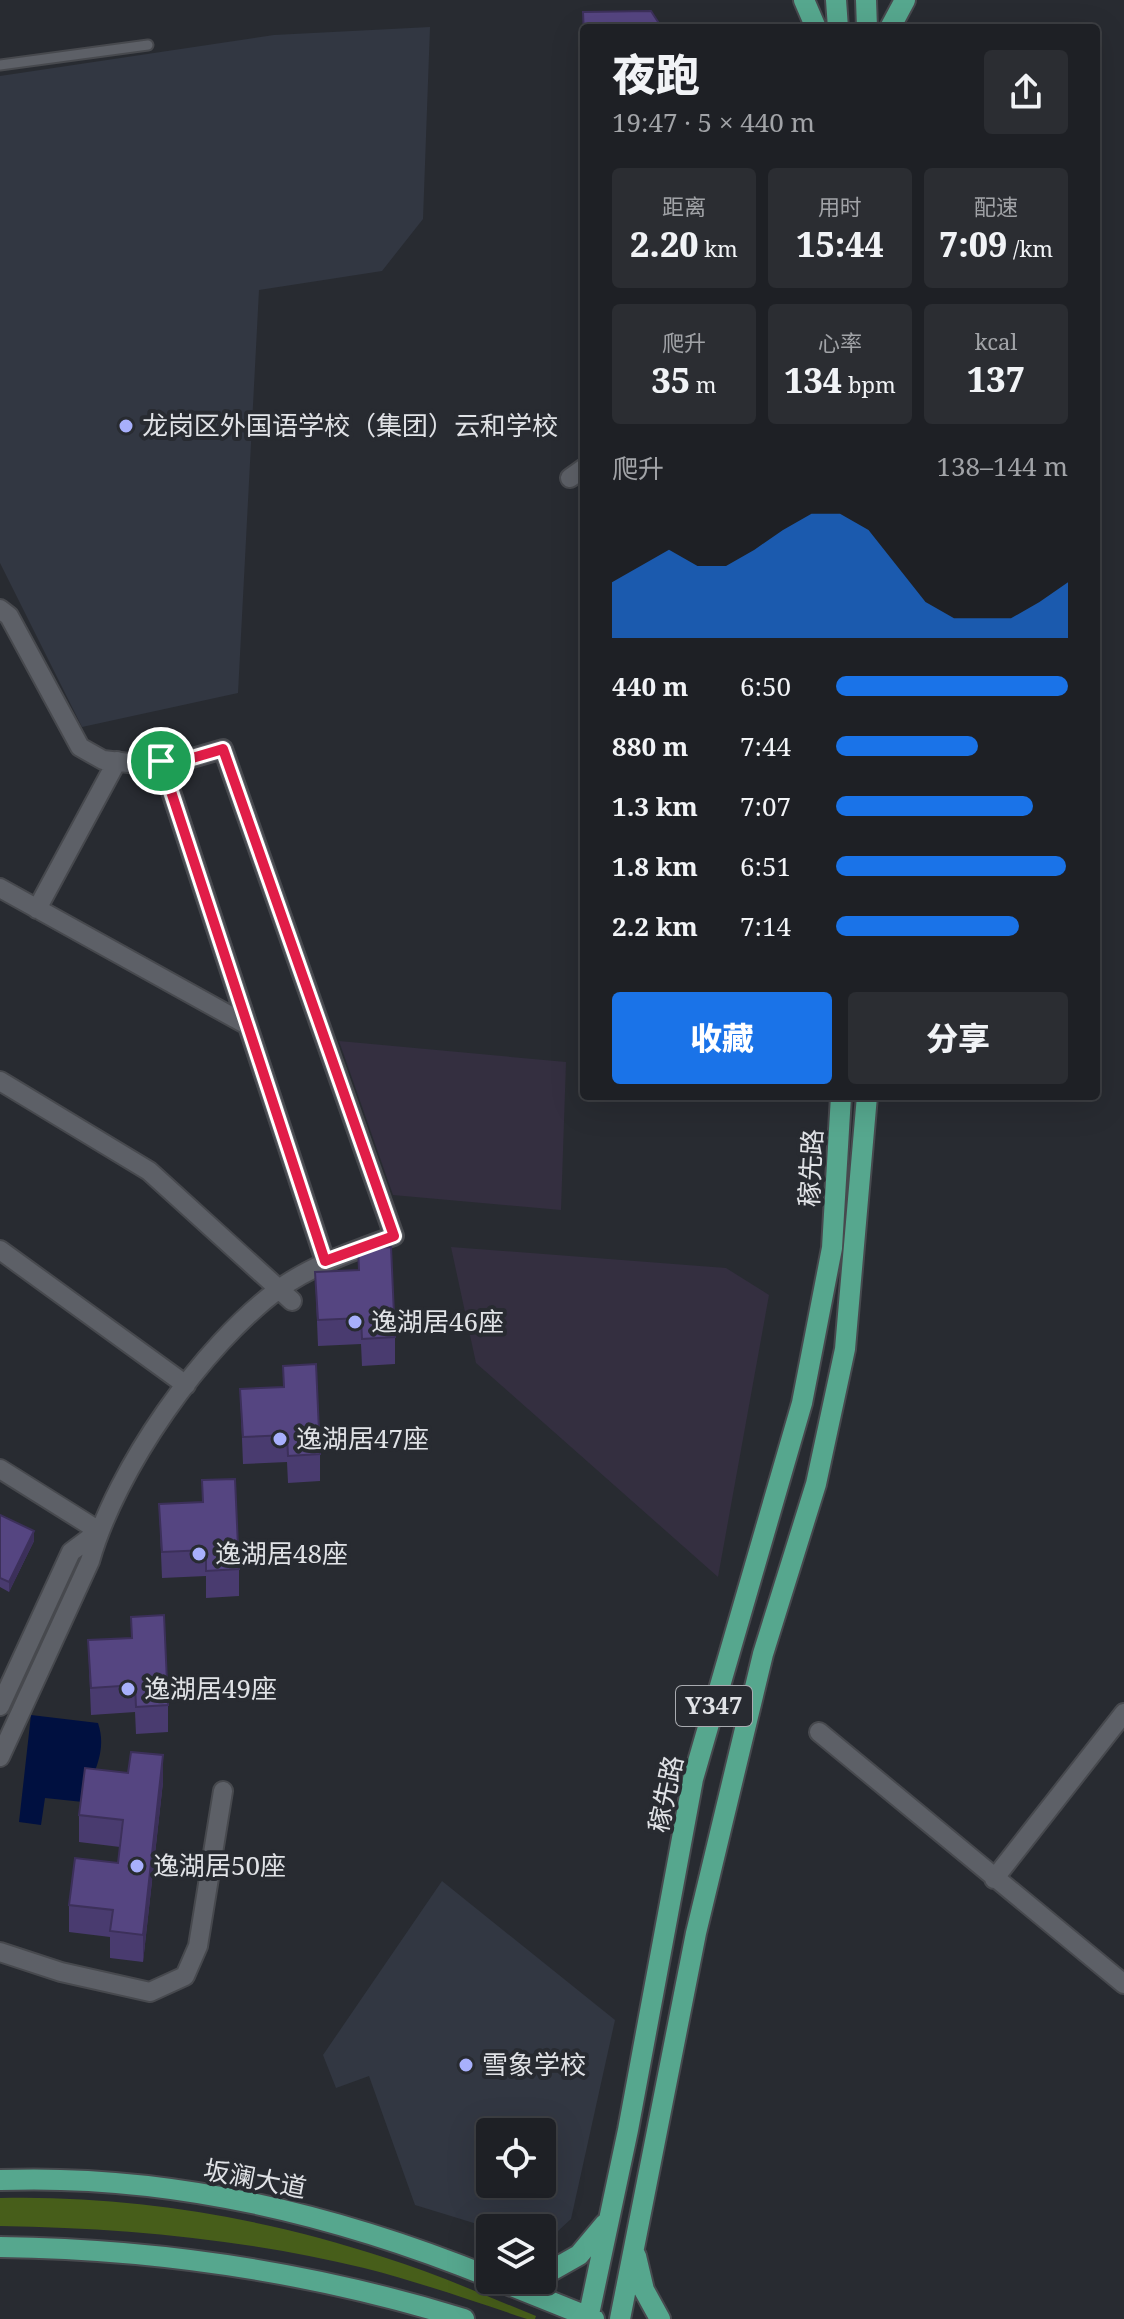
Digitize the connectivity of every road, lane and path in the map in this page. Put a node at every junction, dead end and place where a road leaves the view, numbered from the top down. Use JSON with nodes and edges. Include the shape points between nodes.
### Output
{"nodes":[{"id":1,"x":804,"y":0,"type":"edge"},
{"id":2,"x":836,"y":0,"type":"edge"},
{"id":3,"x":866,"y":0,"type":"edge"},
{"id":4,"x":905,"y":0,"type":"edge"},
{"id":5,"x":814,"y":24,"type":"edge"},
{"id":6,"x":838,"y":24,"type":"edge"},
{"id":7,"x":867,"y":24,"type":"edge"},
{"id":8,"x":892,"y":24,"type":"edge"},
{"id":9,"x":148,"y":45,"type":"dead end"},
{"id":10,"x":0,"y":65,"type":"edge"},
{"id":11,"x":0,"y":609,"type":"edge"},
{"id":12,"x":117,"y":761,"type":"junction"},
{"id":13,"x":161,"y":761,"type":"junction"},
{"id":14,"x":0,"y":888,"type":"edge"},
{"id":15,"x":37,"y":909,"type":"junction"},
{"id":16,"x":247,"y":1025,"type":"junction"},
{"id":17,"x":0,"y":1081,"type":"edge"},
{"id":18,"x":841,"y":1100,"type":"edge"},
{"id":19,"x":867,"y":1100,"type":"edge"},
{"id":20,"x":0,"y":1250,"type":"edge"},
{"id":21,"x":325,"y":1261,"type":"junction"},
{"id":22,"x":285,"y":1295,"type":"junction"},
{"id":23,"x":186,"y":1385,"type":"junction"},
{"id":24,"x":0,"y":1469,"type":"edge"},
{"id":25,"x":99,"y":1531,"type":"junction"},
{"id":26,"x":0,"y":1706,"type":"edge"},
{"id":27,"x":1124,"y":1713,"type":"edge"},
{"id":28,"x":819,"y":1732,"type":"dead end"},
{"id":29,"x":0,"y":1757,"type":"edge"},
{"id":30,"x":223,"y":1791,"type":"dead end"},
{"id":31,"x":994,"y":1879,"type":"junction"},
{"id":32,"x":0,"y":1952,"type":"edge"},
{"id":33,"x":1124,"y":1984,"type":"edge"},
{"id":34,"x":0,"y":2180,"type":"edge"},
{"id":35,"x":609,"y":2217,"type":"junction"},
{"id":36,"x":636,"y":2240,"type":"junction"},
{"id":37,"x":0,"y":2247,"type":"edge"},
{"id":38,"x":556,"y":2268,"type":"edge"},
{"id":39,"x":476,"y":2272,"type":"edge"},
{"id":40,"x":531,"y":2294,"type":"edge"},
{"id":41,"x":590,"y":2318,"type":"edge"},
{"id":42,"x":464,"y":2319,"type":"edge"},
{"id":43,"x":620,"y":2319,"type":"edge"},
{"id":44,"x":660,"y":2319,"type":"edge"}],
"edges":[{"from":1,"to":5,"type":"main road"},
{"from":2,"to":6,"type":"main road"},
{"from":3,"to":7,"type":"main road"},
{"from":4,"to":8,"type":"main road"},
{"from":9,"to":10,"type":"lane"},
{"from":11,"to":12,"type":"street","via":[[9,616],[80,747],[103,760]]},
{"from":12,"to":13,"type":"street"},
{"from":12,"to":15,"type":"street"},
{"from":13,"to":16,"type":"street"},
{"from":13,"to":21,"type":"street","via":[[223,749],[394,1236]]},
{"from":14,"to":15,"type":"street"},
{"from":15,"to":16,"type":"street"},
{"from":16,"to":21,"type":"street"},
{"from":17,"to":22,"type":"street","via":[[149,1171]]},
{"from":18,"to":35,"type":"main road","name":"稼先路","number":"Y347","via":[[832,1248],[802,1403],[693,1779]]},
{"from":19,"to":36,"type":"main road","name":"稼先路","number":"Y347","via":[[845,1349],[816,1484],[763,1654],[696,1933]]},
{"from":20,"to":23,"type":"street"},
{"from":21,"to":22,"type":"street"},
{"from":22,"to":23,"type":"street","via":[[230,1335]]},
{"from":23,"to":25,"type":"street","via":[[147,1442]]},
{"from":24,"to":25,"type":"street"},
{"from":25,"to":26,"type":"street","via":[[71,1552]]},
{"from":25,"to":29,"type":"street"},
{"from":27,"to":31,"type":"street"},
{"from":28,"to":31,"type":"street"},
{"from":30,"to":32,"type":"street","via":[[198,1946],[185,1976],[150,1992]]},
{"from":31,"to":33,"type":"street"},
{"from":34,"to":39,"type":"main road","name":"坂澜大道","via":[[118,2184],[228,2199],[337,2223]]},
{"from":35,"to":38,"type":"main road","via":[[579,2255]]},
{"from":35,"to":41,"type":"main road","name":"稼先路","number":"Y347"},
{"from":36,"to":43,"type":"main road","name":"稼先路","number":"Y347"},
{"from":36,"to":44,"type":"main road","via":[[642,2281]]},
{"from":37,"to":42,"type":"main road","via":[[119,2251],[239,2265],[358,2289]]},
{"from":40,"to":41,"type":"main road","name":"坂澜大道"}]}
